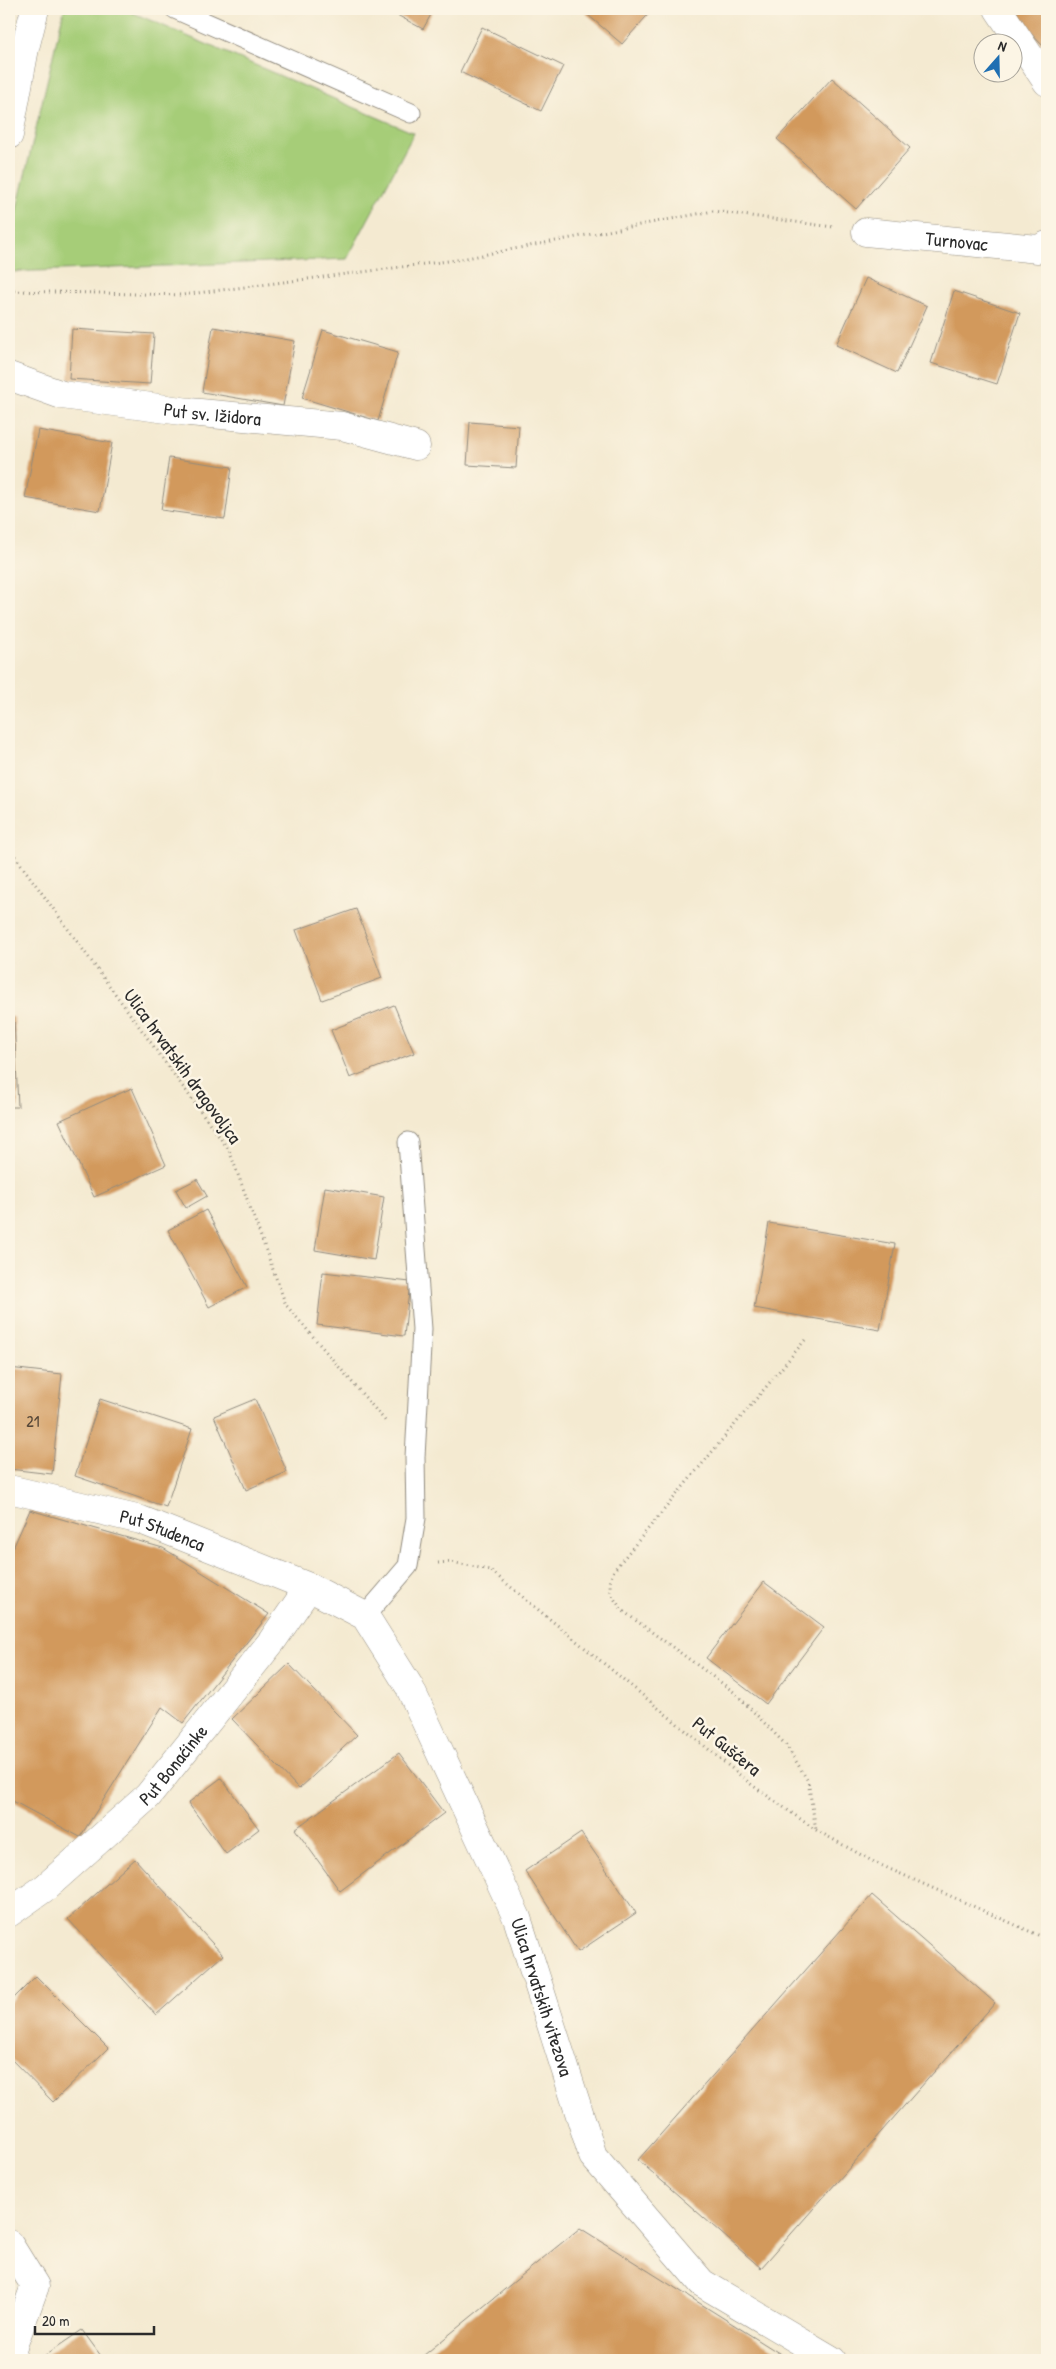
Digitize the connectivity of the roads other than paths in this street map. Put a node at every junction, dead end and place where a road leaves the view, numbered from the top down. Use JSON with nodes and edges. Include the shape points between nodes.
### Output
{"nodes":[{"id":1,"x":35,"y":9,"type":"edge"},
{"id":2,"x":175,"y":9,"type":"edge"},
{"id":3,"x":998,"y":9,"type":"edge"},
{"id":4,"x":17,"y":44,"type":"edge"},
{"id":5,"x":1047,"y":82,"type":"edge"},
{"id":6,"x":411,"y":113,"type":"dead end"},
{"id":7,"x":9,"y":135,"type":"edge"},
{"id":8,"x":866,"y":232,"type":"road end"},
{"id":9,"x":1047,"y":245,"type":"edge"},
{"id":10,"x":9,"y":376,"type":"edge"},
{"id":11,"x":416,"y":446,"type":"dead end"},
{"id":12,"x":408,"y":1142,"type":"dead end"},
{"id":13,"x":9,"y":1489,"type":"edge"},
{"id":14,"x":309,"y":1587,"type":"junction"},
{"id":15,"x":365,"y":1616,"type":"junction"},
{"id":16,"x":9,"y":1913,"type":"edge"},
{"id":17,"x":9,"y":2244,"type":"edge"},
{"id":18,"x":10,"y":2354,"type":"dead end"},
{"id":19,"x":832,"y":2360,"type":"edge"}],
"edges":[{"from":1,"to":4,"type":"street"},
{"from":2,"to":6,"type":"lane"},
{"from":3,"to":5,"type":"street"},
{"from":4,"to":7,"type":"street"},
{"from":8,"to":9,"type":"street","name":"Turnovac","via":[[1038,249]]},
{"from":10,"to":11,"type":"street","name":"Put sv. Ižidora","via":[[62,395],[189,412],[342,426]]},
{"from":12,"to":15,"type":"lane","via":[[422,1329],[415,1457],[416,1518],[408,1566]]},
{"from":13,"to":14,"type":"street","name":"Put Studenca","via":[[141,1520]]},
{"from":14,"to":15,"type":"street"},
{"from":14,"to":16,"type":"street","name":"Put Bonaćinke","via":[[272,1641],[148,1796],[46,1887]]},
{"from":15,"to":19,"type":"street","name":"Ulica hrvatskih vitezova","via":[[409,1686],[517,1918],[593,2156],[702,2283]]},
{"from":17,"to":18,"type":"street","via":[[35,2286]]}]}
